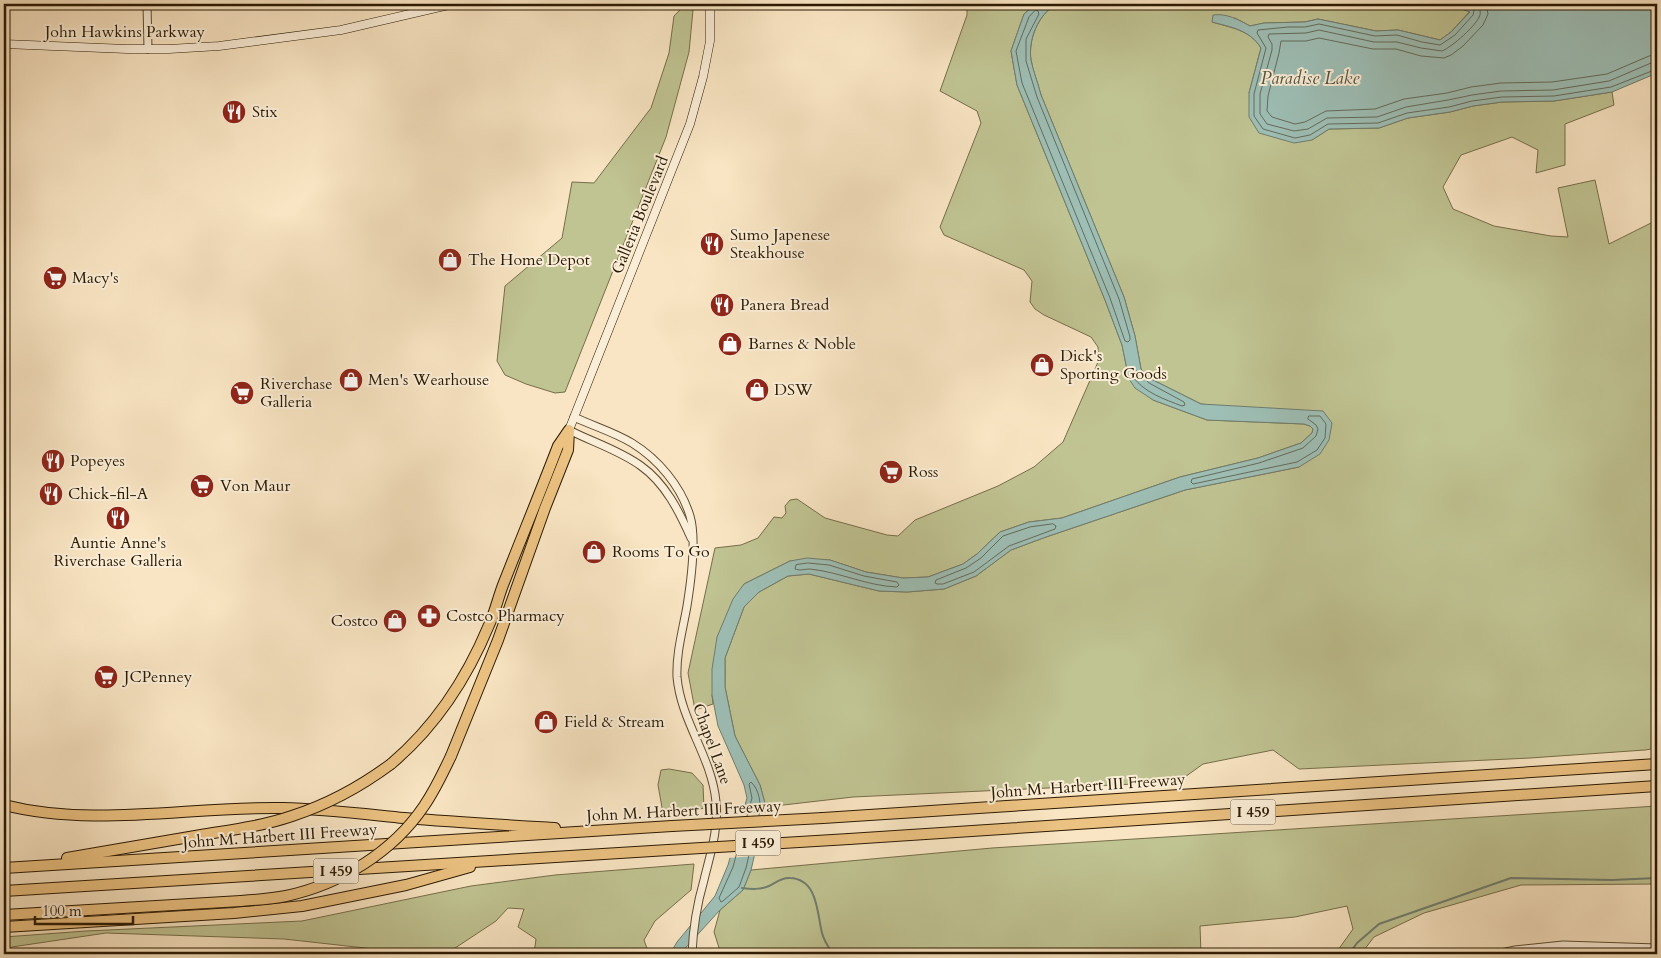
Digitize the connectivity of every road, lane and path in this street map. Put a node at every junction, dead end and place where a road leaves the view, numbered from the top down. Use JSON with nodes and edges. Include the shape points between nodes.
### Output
{"nodes":[{"id":1,"x":147,"y":4,"type":"edge"},
{"id":2,"x":453,"y":4,"type":"edge"},
{"id":3,"x":710,"y":4,"type":"edge"},
{"id":4,"x":4,"y":44,"type":"edge"},
{"id":5,"x":148,"y":49,"type":"junction"},
{"id":6,"x":574,"y":417,"type":"junction"},
{"id":7,"x":569,"y":430,"type":"junction"},
{"id":8,"x":693,"y":543,"type":"junction"},
{"id":9,"x":1657,"y":764,"type":"edge"},
{"id":10,"x":1657,"y":786,"type":"edge"},
{"id":11,"x":4,"y":805,"type":"edge"},
{"id":12,"x":596,"y":831,"type":"junction"},
{"id":13,"x":491,"y":862,"type":"junction"},
{"id":14,"x":4,"y":866,"type":"edge"},
{"id":15,"x":4,"y":891,"type":"edge"},
{"id":16,"x":4,"y":915,"type":"edge"},
{"id":17,"x":4,"y":927,"type":"edge"},
{"id":18,"x":1657,"y":948,"type":"edge"},
{"id":19,"x":692,"y":954,"type":"edge"},
{"id":20,"x":1497,"y":954,"type":"edge"}],
"edges":[{"from":1,"to":5,"type":"street"},
{"from":2,"to":5,"type":"main road","name":"John Hawkins Parkway","via":[[341,30],[218,46]]},
{"from":3,"to":6,"type":"main road","name":"Galleria Boulevard","via":[[710,41],[690,124]]},
{"from":4,"to":5,"type":"main road","name":"John Hawkins Parkway"},
{"from":6,"to":7,"type":"main road","name":"Galleria Boulevard"},
{"from":6,"to":8,"type":"street","name":"Chapel Lane","via":[[632,444],[664,470],[677,487],[691,517]]},
{"from":7,"to":8,"type":"street","name":"Chapel Lane","via":[[628,458],[652,474],[674,502]]},
{"from":7,"to":14,"type":"highway","bridge":true,"via":[[558,446],[470,669],[435,719],[391,764],[351,791],[290,817],[76,857]]},
{"from":7,"to":16,"type":"highway","bridge":true,"via":[[568,450],[451,756],[434,792],[397,838],[343,876],[300,892],[270,898]]},
{"from":8,"to":19,"type":"street","name":"Chapel Lane","via":[[677,675],[685,714],[707,762],[717,805]]},
{"from":9,"to":12,"type":"highway","name":"John M. Harbert III Freeway","number":"I 459","bridge":true},
{"from":10,"to":13,"type":"highway","number":"I 459","bridge":true},
{"from":11,"to":12,"type":"highway","via":[[59,815],[90,816],[285,808]]},
{"from":12,"to":14,"type":"highway","name":"John M. Harbert III Freeway","number":"I 459"},
{"from":13,"to":15,"type":"highway","number":"I 459"},
{"from":13,"to":17,"type":"highway","via":[[406,885],[302,906]]},
{"from":18,"to":20,"type":"street","via":[[1563,945]]}]}
